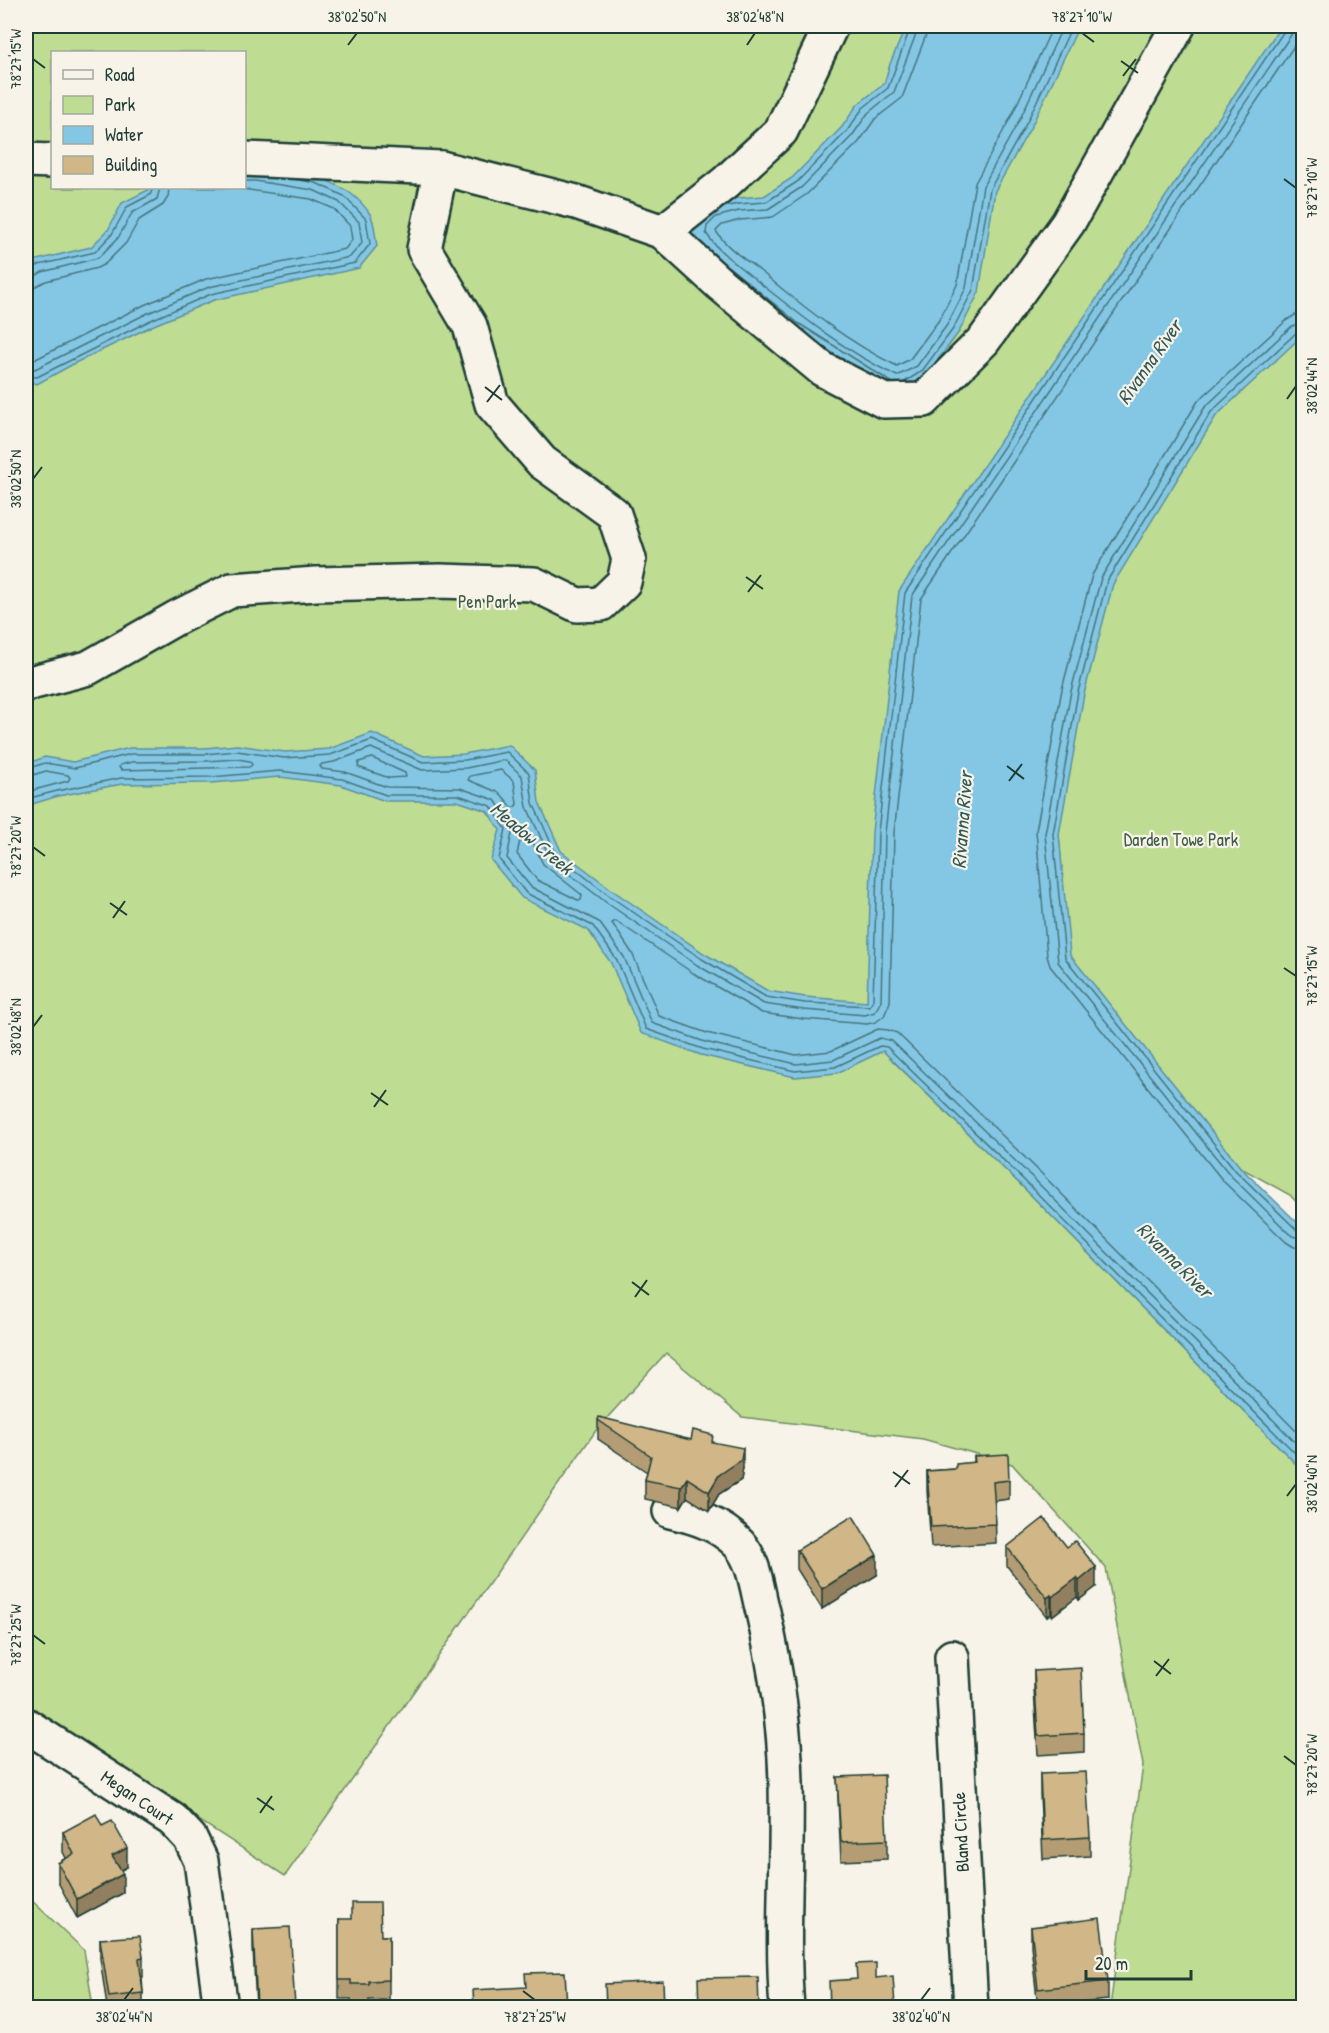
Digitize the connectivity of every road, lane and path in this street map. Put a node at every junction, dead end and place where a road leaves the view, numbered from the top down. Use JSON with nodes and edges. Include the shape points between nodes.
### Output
{"nodes":[{"id":1,"x":831,"y":26,"type":"edge"},
{"id":2,"x":1178,"y":26,"type":"edge"},
{"id":3,"x":246,"y":159,"type":"edge"},
{"id":4,"x":26,"y":160,"type":"edge"},
{"id":5,"x":51,"y":161,"type":"edge"},
{"id":6,"x":441,"y":168,"type":"junction"},
{"id":7,"x":663,"y":232,"type":"junction"},
{"id":8,"x":26,"y":684,"type":"edge"},
{"id":9,"x":670,"y":1511,"type":"dead end"},
{"id":10,"x":952,"y":1657,"type":"dead end"},
{"id":11,"x":26,"y":1725,"type":"edge"},
{"id":12,"x":221,"y":2007,"type":"edge"},
{"id":13,"x":787,"y":2007,"type":"edge"},
{"id":14,"x":971,"y":2007,"type":"edge"}],
"edges":[{"from":1,"to":7,"type":"street","via":[[781,130],[725,183]]},
{"from":2,"to":7,"type":"street","via":[[1068,223],[984,340],[924,400],[884,401],[822,369]]},
{"from":3,"to":6,"type":"street"},
{"from":4,"to":5,"type":"street"},
{"from":6,"to":7,"type":"street","via":[[576,202]]},
{"from":6,"to":8,"type":"street","via":[[424,249],[470,326],[492,404],[542,462],[614,514],[629,559],[624,582],[600,603],[577,605],[534,584],[440,581],[232,590],[88,668]]},
{"from":9,"to":13,"type":"street","via":[[719,1527],[740,1545],[753,1569],[781,1709],[786,1784],[783,1935]]},
{"from":10,"to":14,"type":"street","name":"Bland Circle"},
{"from":11,"to":12,"type":"street","name":"Megan Court","via":[[173,1820],[190,1838],[201,1861]]}]}
